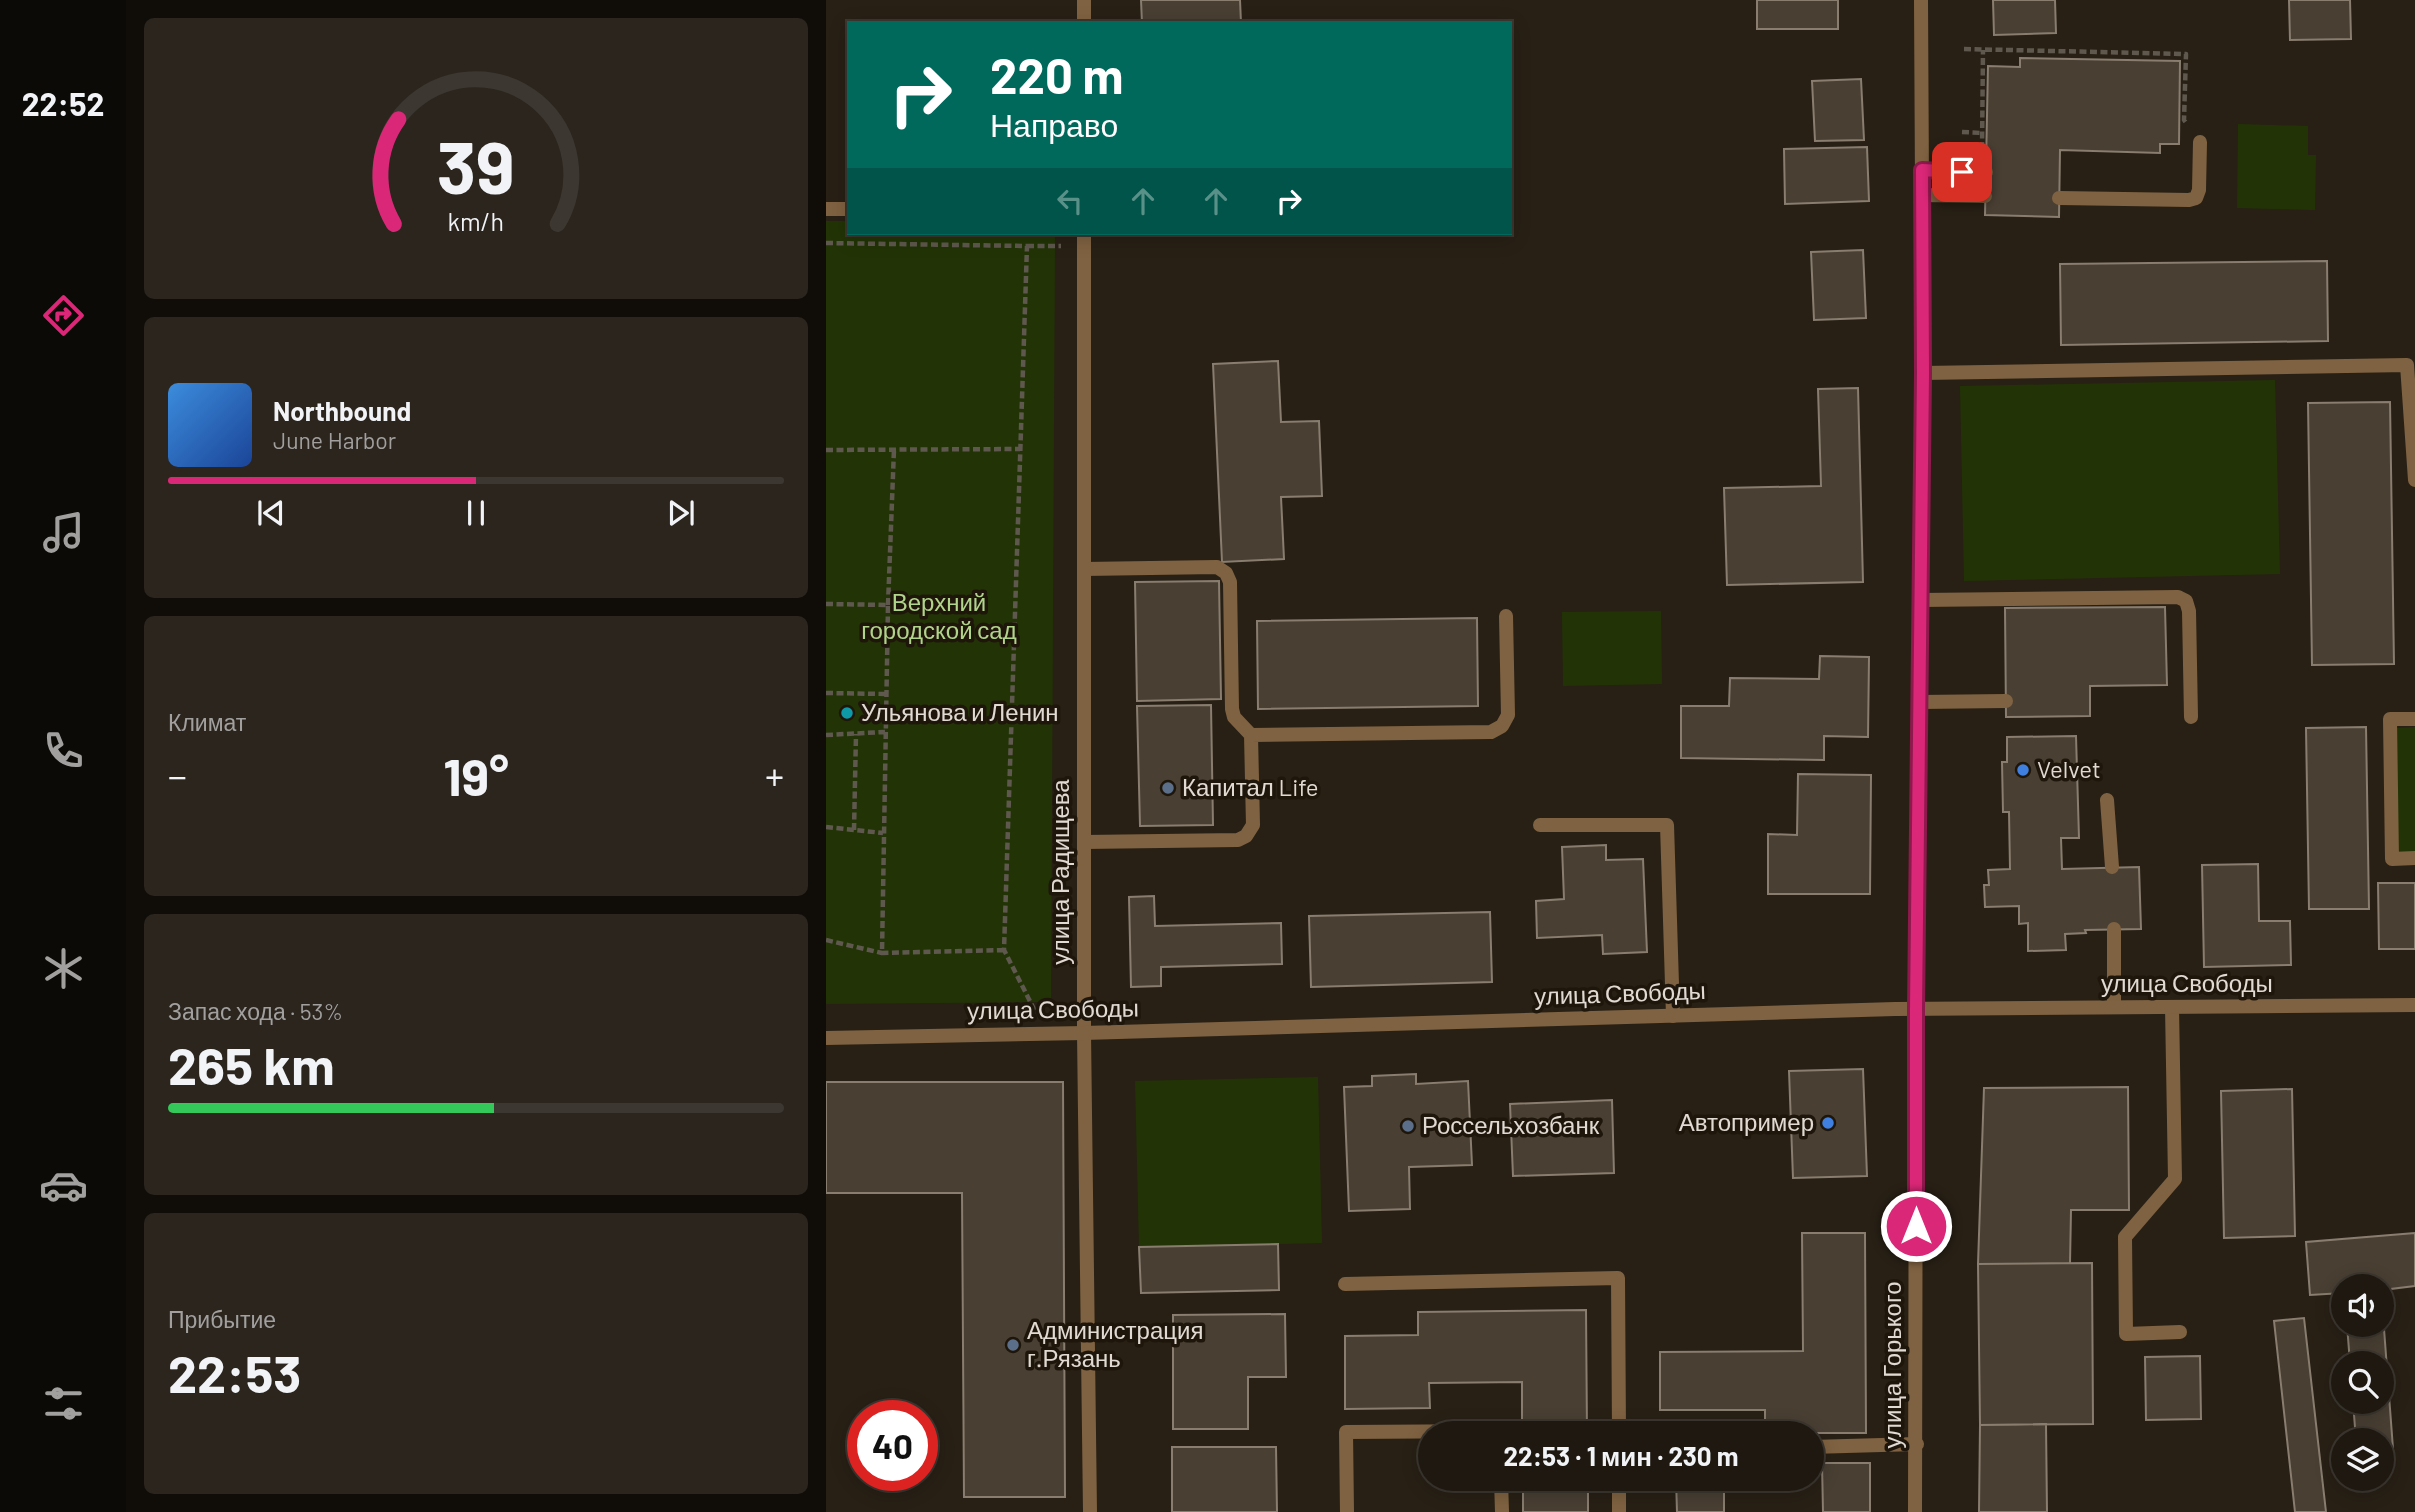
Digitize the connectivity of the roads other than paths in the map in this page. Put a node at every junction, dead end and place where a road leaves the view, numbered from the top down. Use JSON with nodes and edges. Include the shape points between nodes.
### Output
{"nodes":[{"id":1,"x":1084,"y":0,"type":"edge"},
{"id":2,"x":1921,"y":0,"type":"edge"},
{"id":3,"x":1084,"y":21,"type":"edge"},
{"id":4,"x":2200,"y":142,"type":"road end"},
{"id":5,"x":1922,"y":170,"type":"junction"},
{"id":6,"x":1983,"y":172,"type":"road end"},
{"id":7,"x":1922,"y":195,"type":"junction"},
{"id":8,"x":1985,"y":196,"type":"dead end"},
{"id":9,"x":2059,"y":198,"type":"dead end"},
{"id":10,"x":826,"y":209,"type":"edge"},
{"id":11,"x":847,"y":209,"type":"edge"},
{"id":12,"x":1084,"y":235,"type":"edge"},
{"id":13,"x":1923,"y":373,"type":"junction"},
{"id":14,"x":2415,"y":481,"type":"edge"},
{"id":15,"x":1084,"y":569,"type":"junction"},
{"id":16,"x":1921,"y":600,"type":"junction"},
{"id":17,"x":1506,"y":616,"type":"dead end"},
{"id":18,"x":2006,"y":701,"type":"dead end"},
{"id":19,"x":1920,"y":702,"type":"junction"},
{"id":20,"x":2191,"y":717,"type":"dead end"},
{"id":21,"x":2415,"y":719,"type":"edge"},
{"id":22,"x":1251,"y":735,"type":"junction"},
{"id":23,"x":2107,"y":800,"type":"dead end"},
{"id":24,"x":1540,"y":825,"type":"dead end"},
{"id":25,"x":1084,"y":842,"type":"junction"},
{"id":26,"x":2415,"y":858,"type":"edge"},
{"id":27,"x":2112,"y":867,"type":"dead end"},
{"id":28,"x":2114,"y":929,"type":"dead end"},
{"id":29,"x":2415,"y":1005,"type":"edge"},
{"id":30,"x":2114,"y":1007,"type":"junction"},
{"id":31,"x":2172,"y":1007,"type":"junction"},
{"id":32,"x":1916,"y":1009,"type":"junction"},
{"id":33,"x":1674,"y":1016,"type":"junction"},
{"id":34,"x":1084,"y":1033,"type":"junction"},
{"id":35,"x":826,"y":1038,"type":"edge"},
{"id":36,"x":1345,"y":1284,"type":"dead end"},
{"id":37,"x":2180,"y":1332,"type":"dead end"},
{"id":38,"x":1619,"y":1421,"type":"edge"},
{"id":39,"x":1418,"y":1432,"type":"edge"},
{"id":40,"x":1917,"y":1444,"type":"junction"},
{"id":41,"x":1824,"y":1447,"type":"edge"},
{"id":42,"x":1501,"y":1491,"type":"edge"},
{"id":43,"x":1619,"y":1491,"type":"edge"},
{"id":44,"x":1090,"y":1512,"type":"edge"},
{"id":45,"x":1347,"y":1512,"type":"edge"},
{"id":46,"x":1502,"y":1512,"type":"edge"},
{"id":47,"x":1619,"y":1512,"type":"edge"},
{"id":48,"x":1915,"y":1512,"type":"edge"}],
"edges":[{"from":1,"to":3,"type":"street"},
{"from":2,"to":5,"type":"street","name":"улица Горького"},
{"from":4,"to":9,"type":"street","via":[[2196,198]]},
{"from":5,"to":6,"type":"street"},
{"from":5,"to":7,"type":"street","name":"улица Горького"},
{"from":7,"to":8,"type":"street"},
{"from":7,"to":13,"type":"street","name":"улица Горького"},
{"from":10,"to":11,"type":"street"},
{"from":12,"to":15,"type":"street","name":"улица Радищева"},
{"from":13,"to":14,"type":"street","via":[[2407,365]]},
{"from":13,"to":16,"type":"street","name":"улица Горького"},
{"from":15,"to":22,"type":"street","via":[[1217,567],[1226,573],[1230,582],[1232,709]]},
{"from":15,"to":25,"type":"street","name":"улица Радищева"},
{"from":16,"to":19,"type":"street","name":"улица Горького"},
{"from":16,"to":20,"type":"street","via":[[2178,597],[2186,601],[2189,611]]},
{"from":17,"to":22,"type":"street","via":[[1508,715],[1502,726],[1491,732]]},
{"from":18,"to":19,"type":"street"},
{"from":19,"to":32,"type":"street","name":"улица Горького"},
{"from":21,"to":26,"type":"street","via":[[2390,719],[2392,859]]},
{"from":22,"to":25,"type":"street","via":[[1253,825],[1246,836],[1238,840]]},
{"from":23,"to":27,"type":"street"},
{"from":24,"to":33,"type":"street","via":[[1667,825]]},
{"from":25,"to":34,"type":"street","name":"улица Радищева"},
{"from":28,"to":30,"type":"street"},
{"from":29,"to":31,"type":"street","name":"улица Свободы"},
{"from":30,"to":31,"type":"street","name":"улица Свободы"},
{"from":30,"to":32,"type":"street","name":"улица Свободы"},
{"from":31,"to":37,"type":"street","via":[[2175,1179],[2125,1237],[2126,1334]]},
{"from":32,"to":33,"type":"street","name":"улица Свободы"},
{"from":32,"to":40,"type":"street","name":"улица Горького"},
{"from":33,"to":34,"type":"street","name":"улица Свободы"},
{"from":34,"to":35,"type":"street","name":"улица Свободы"},
{"from":34,"to":44,"type":"street","name":"улица Радищева"},
{"from":36,"to":38,"type":"street","via":[[1618,1278]]},
{"from":39,"to":45,"type":"street","via":[[1346,1432]]},
{"from":40,"to":41,"type":"street"},
{"from":40,"to":48,"type":"street","name":"улица Горького"},
{"from":42,"to":46,"type":"street"},
{"from":43,"to":47,"type":"street"}]}
